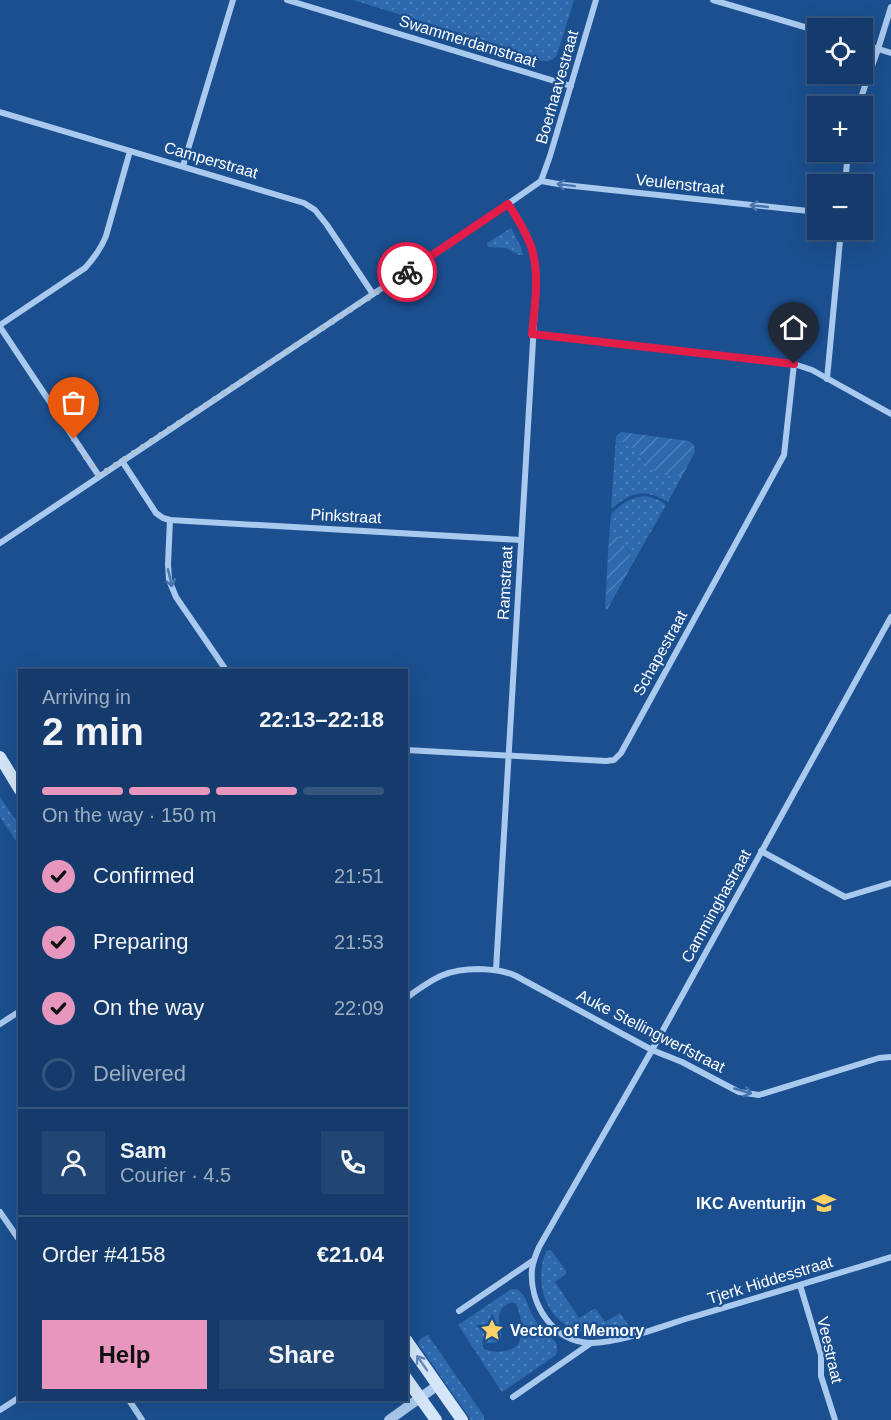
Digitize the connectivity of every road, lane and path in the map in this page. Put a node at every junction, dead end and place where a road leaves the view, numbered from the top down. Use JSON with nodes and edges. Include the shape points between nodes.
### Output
{"nodes":[{"id":1,"x":233,"y":0,"type":"edge"},
{"id":2,"x":287,"y":0,"type":"edge"},
{"id":3,"x":596,"y":0,"type":"edge"},
{"id":4,"x":713,"y":0,"type":"edge"},
{"id":5,"x":891,"y":7,"type":"edge"},
{"id":6,"x":807,"y":28,"type":"edge"},
{"id":7,"x":873,"y":47,"type":"edge"},
{"id":8,"x":878,"y":49,"type":"junction"},
{"id":9,"x":891,"y":52,"type":"edge"},
{"id":10,"x":571,"y":86,"type":"junction"},
{"id":11,"x":862,"y":96,"type":"edge"},
{"id":12,"x":0,"y":112,"type":"edge"},
{"id":13,"x":130,"y":151,"type":"junction"},
{"id":14,"x":183,"y":166,"type":"junction"},
{"id":15,"x":541,"y":181,"type":"junction"},
{"id":16,"x":508,"y":204,"type":"junction"},
{"id":17,"x":807,"y":211,"type":"edge"},
{"id":18,"x":840,"y":240,"type":"edge"},
{"id":19,"x":373,"y":294,"type":"junction"},
{"id":20,"x":0,"y":326,"type":"edge"},
{"id":21,"x":532,"y":334,"type":"junction"},
{"id":22,"x":794,"y":364,"type":"junction"},
{"id":23,"x":826,"y":379,"type":"junction"},
{"id":24,"x":891,"y":414,"type":"edge"},
{"id":25,"x":122,"y":461,"type":"junction"},
{"id":26,"x":99,"y":476,"type":"junction"},
{"id":27,"x":170,"y":520,"type":"junction"},
{"id":28,"x":521,"y":540,"type":"junction"},
{"id":29,"x":0,"y":543,"type":"edge"},
{"id":30,"x":891,"y":616,"type":"edge"},
{"id":31,"x":225,"y":669,"type":"edge"},
{"id":32,"x":408,"y":750,"type":"edge"},
{"id":33,"x":0,"y":757,"type":"edge"},
{"id":34,"x":508,"y":757,"type":"junction"},
{"id":35,"x":0,"y":768,"type":"edge"},
{"id":36,"x":18,"y":788,"type":"edge"},
{"id":37,"x":18,"y":789,"type":"edge"},
{"id":38,"x":761,"y":851,"type":"junction"},
{"id":39,"x":891,"y":883,"type":"edge"},
{"id":40,"x":496,"y":970,"type":"junction"},
{"id":41,"x":408,"y":997,"type":"edge"},
{"id":42,"x":18,"y":1012,"type":"edge"},
{"id":43,"x":0,"y":1024,"type":"edge"},
{"id":44,"x":652,"y":1050,"type":"junction"},
{"id":45,"x":891,"y":1057,"type":"edge"},
{"id":46,"x":0,"y":1212,"type":"edge"},
{"id":47,"x":18,"y":1237,"type":"edge"},
{"id":48,"x":891,"y":1257,"type":"edge"},
{"id":49,"x":534,"y":1259,"type":"junction"},
{"id":50,"x":800,"y":1285,"type":"junction"},
{"id":51,"x":459,"y":1311,"type":"dead end"},
{"id":52,"x":591,"y":1342,"type":"junction"},
{"id":53,"x":408,"y":1343,"type":"edge"},
{"id":54,"x":408,"y":1381,"type":"edge"},
{"id":55,"x":438,"y":1385,"type":"junction"},
{"id":56,"x":513,"y":1397,"type":"dead end"},
{"id":57,"x":18,"y":1398,"type":"edge"},
{"id":58,"x":420,"y":1398,"type":"junction"},
{"id":59,"x":130,"y":1401,"type":"edge"},
{"id":60,"x":0,"y":1410,"type":"edge"},
{"id":61,"x":142,"y":1420,"type":"edge"},
{"id":62,"x":389,"y":1420,"type":"edge"},
{"id":63,"x":436,"y":1420,"type":"edge"},
{"id":64,"x":462,"y":1420,"type":"edge"},
{"id":65,"x":835,"y":1420,"type":"edge"}],
"edges":[{"from":1,"to":14,"type":"street"},
{"from":2,"to":10,"type":"street","name":"Swammerdamstraat"},
{"from":3,"to":10,"type":"street","name":"Boerhaavestraat"},
{"from":4,"to":6,"type":"street"},
{"from":5,"to":8,"type":"street"},
{"from":7,"to":8,"type":"street"},
{"from":8,"to":9,"type":"street"},
{"from":8,"to":11,"type":"street"},
{"from":10,"to":15,"type":"street","name":"Boerhaavestraat"},
{"from":12,"to":13,"type":"street","name":"Camperstraat"},
{"from":13,"to":14,"type":"street","name":"Camperstraat"},
{"from":13,"to":20,"type":"street","via":[[106,236],[95,257],[85,268]]},
{"from":14,"to":19,"type":"street","name":"Camperstraat","via":[[285,196],[315,210]]},
{"from":15,"to":16,"type":"street"},
{"from":17,"to":15,"type":"street","name":"Veulenstraat","one_way":true},
{"from":16,"to":19,"type":"street"},
{"from":16,"to":21,"type":"street","name":"Ramstraat","via":[[531,245],[535,264]]},
{"from":18,"to":23,"type":"street"},
{"from":19,"to":25,"type":"street"},
{"from":20,"to":26,"type":"street"},
{"from":21,"to":22,"type":"street"},
{"from":21,"to":28,"type":"street","name":"Ramstraat"},
{"from":22,"to":23,"type":"street"},
{"from":22,"to":34,"type":"street","name":"Schapestraat","via":[[784,455],[621,753],[606,761]]},
{"from":23,"to":24,"type":"street"},
{"from":25,"to":26,"type":"street"},
{"from":25,"to":27,"type":"street","via":[[156,513]]},
{"from":26,"to":29,"type":"street"},
{"from":27,"to":28,"type":"street","name":"Pinkstraat"},
{"from":27,"to":31,"type":"street","one_way":true,"via":[[169,580],[176,597]]},
{"from":28,"to":34,"type":"street","name":"Ramstraat"},
{"from":30,"to":38,"type":"street","name":"Camminghastraat"},
{"from":32,"to":34,"type":"street","name":"Schapestraat"},
{"from":33,"to":36,"type":"main road"},
{"from":34,"to":40,"type":"street","name":"Ramstraat"},
{"from":35,"to":37,"type":"main road"},
{"from":38,"to":39,"type":"street","via":[[845,897]]},
{"from":38,"to":44,"type":"street","name":"Camminghastraat"},
{"from":40,"to":41,"type":"street","name":"Auke Stellingwerfstraat","via":[[459,969],[434,979]]},
{"from":40,"to":44,"type":"street","name":"Auke Stellingwerfstraat","via":[[516,976]]},
{"from":42,"to":43,"type":"street"},
{"from":44,"to":45,"type":"street","name":"Auke Stellingwerfstraat","one_way":true,"via":[[739,1092],[759,1095]]},
{"from":44,"to":49,"type":"street","name":"Camminghastraat"},
{"from":46,"to":47,"type":"street"},
{"from":48,"to":50,"type":"street","name":"Tjerk Hiddesstraat"},
{"from":49,"to":51,"type":"street"},
{"from":49,"to":52,"type":"street","via":[[532,1287],[549,1324],[563,1335]]},
{"from":50,"to":52,"type":"street","name":"Tjerk Hiddesstraat","via":[[607,1342]]},
{"from":50,"to":65,"type":"street","name":"Veestraat"},
{"from":52,"to":56,"type":"street"},
{"from":55,"to":53,"type":"main road","one_way":true},
{"from":54,"to":58,"type":"main road"},
{"from":55,"to":58,"type":"street"},
{"from":55,"to":64,"type":"main road"},
{"from":57,"to":60,"type":"street"},
{"from":58,"to":62,"type":"street"},
{"from":58,"to":63,"type":"main road"},
{"from":59,"to":61,"type":"street"}]}
